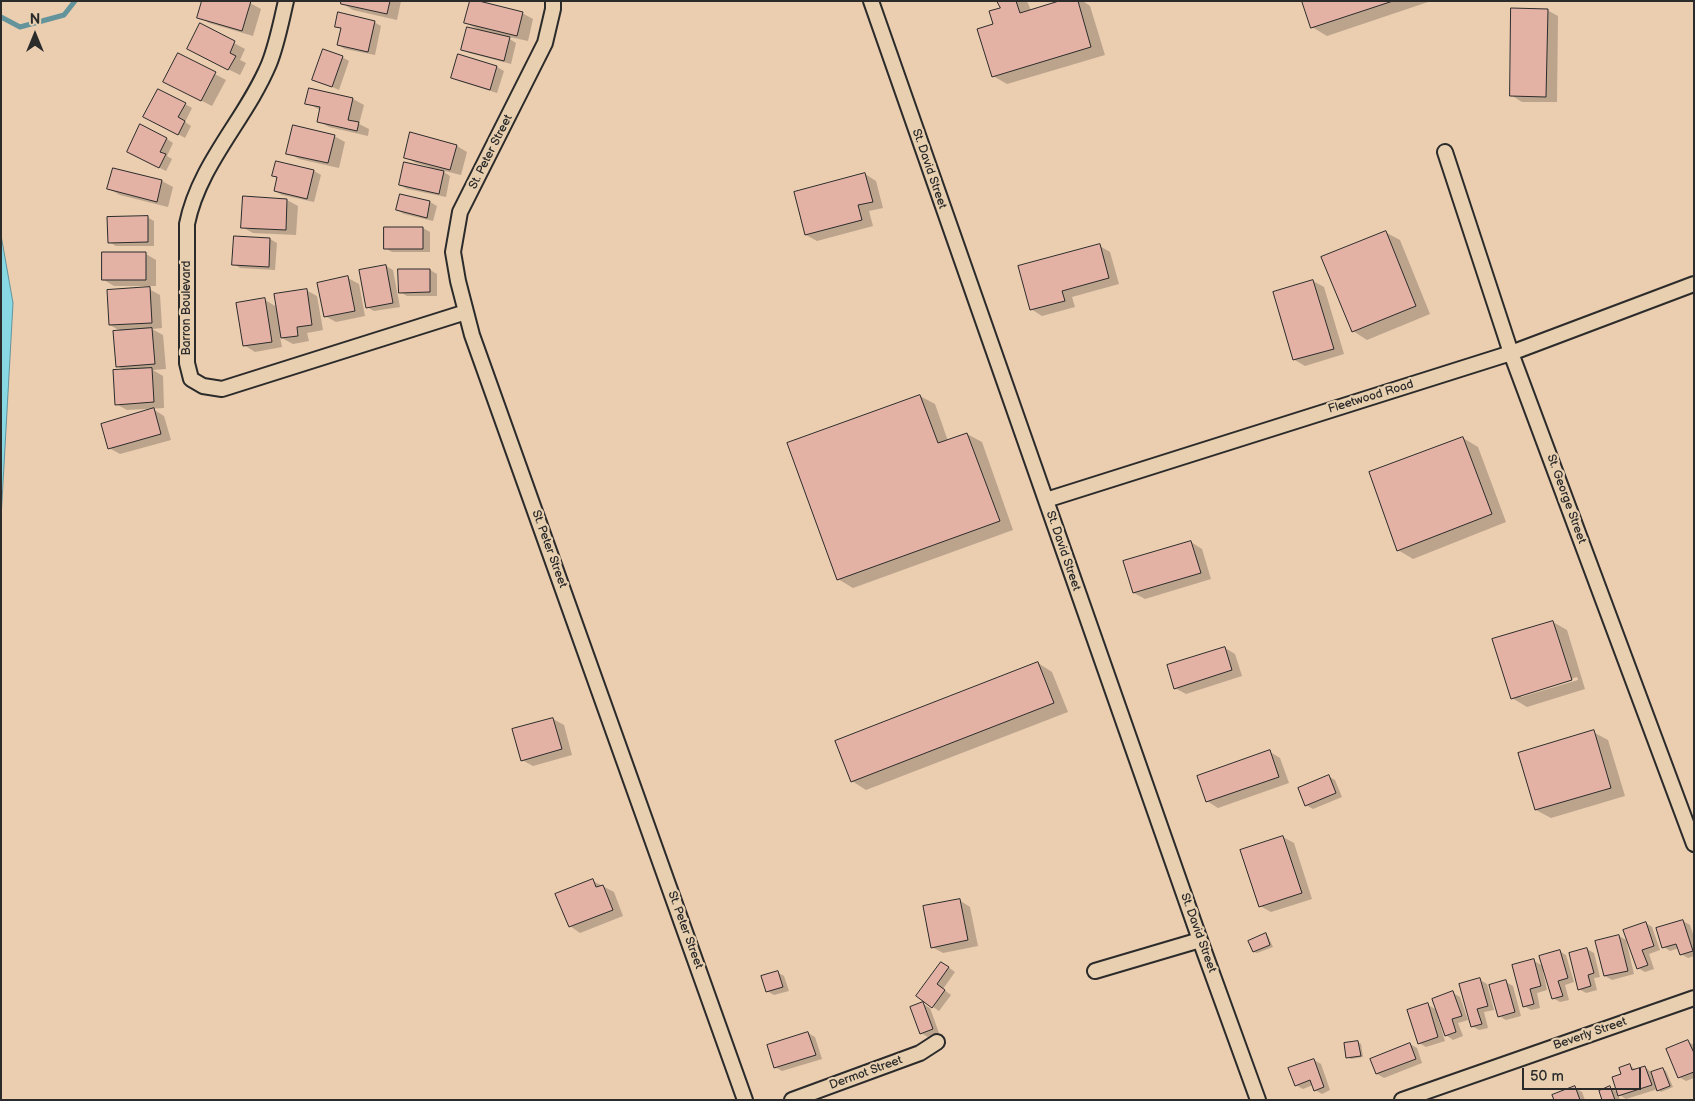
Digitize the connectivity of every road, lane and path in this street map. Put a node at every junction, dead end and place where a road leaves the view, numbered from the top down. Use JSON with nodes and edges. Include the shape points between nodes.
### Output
{"nodes":[{"id":1,"x":286,"y":1,"type":"edge"},
{"id":2,"x":553,"y":1,"type":"edge"},
{"id":3,"x":870,"y":1,"type":"edge"},
{"id":4,"x":1445,"y":152,"type":"dead end"},
{"id":5,"x":1694,"y":284,"type":"edge"},
{"id":6,"x":466,"y":312,"type":"junction"},
{"id":7,"x":1511,"y":353,"type":"junction"},
{"id":8,"x":1046,"y":500,"type":"junction"},
{"id":9,"x":1694,"y":844,"type":"edge"},
{"id":10,"x":1200,"y":940,"type":"junction"},
{"id":11,"x":1095,"y":971,"type":"dead end"},
{"id":12,"x":1694,"y":998,"type":"edge"},
{"id":13,"x":937,"y":1042,"type":"dead end"},
{"id":14,"x":745,"y":1100,"type":"edge"},
{"id":15,"x":792,"y":1100,"type":"edge"},
{"id":16,"x":1258,"y":1100,"type":"edge"},
{"id":17,"x":1402,"y":1100,"type":"edge"}],
"edges":[{"from":1,"to":6,"type":"street","name":"Barron Boulevard","via":[[269,64],[196,190],[190,206],[187,224],[187,363],[192,379],[203,386],[222,388]]},
{"from":2,"to":6,"type":"street","name":"St. Peter Street","via":[[545,43],[460,212],[453,252]]},
{"from":3,"to":8,"type":"street","name":"St. David Street"},
{"from":4,"to":7,"type":"street","name":"St. George Street"},
{"from":5,"to":7,"type":"street","name":"Fleetwood Road"},
{"from":6,"to":14,"type":"street","name":"St. Peter Street"},
{"from":7,"to":8,"type":"street","name":"Fleetwood Road"},
{"from":7,"to":9,"type":"street","name":"St. George Street"},
{"from":8,"to":10,"type":"street","name":"St. David Street"},
{"from":10,"to":11,"type":"street"},
{"from":10,"to":16,"type":"street","name":"St. David Street"},
{"from":12,"to":17,"type":"street","name":"Beverly Street"},
{"from":13,"to":15,"type":"street","name":"Dermot Street","via":[[920,1054]]}]}
